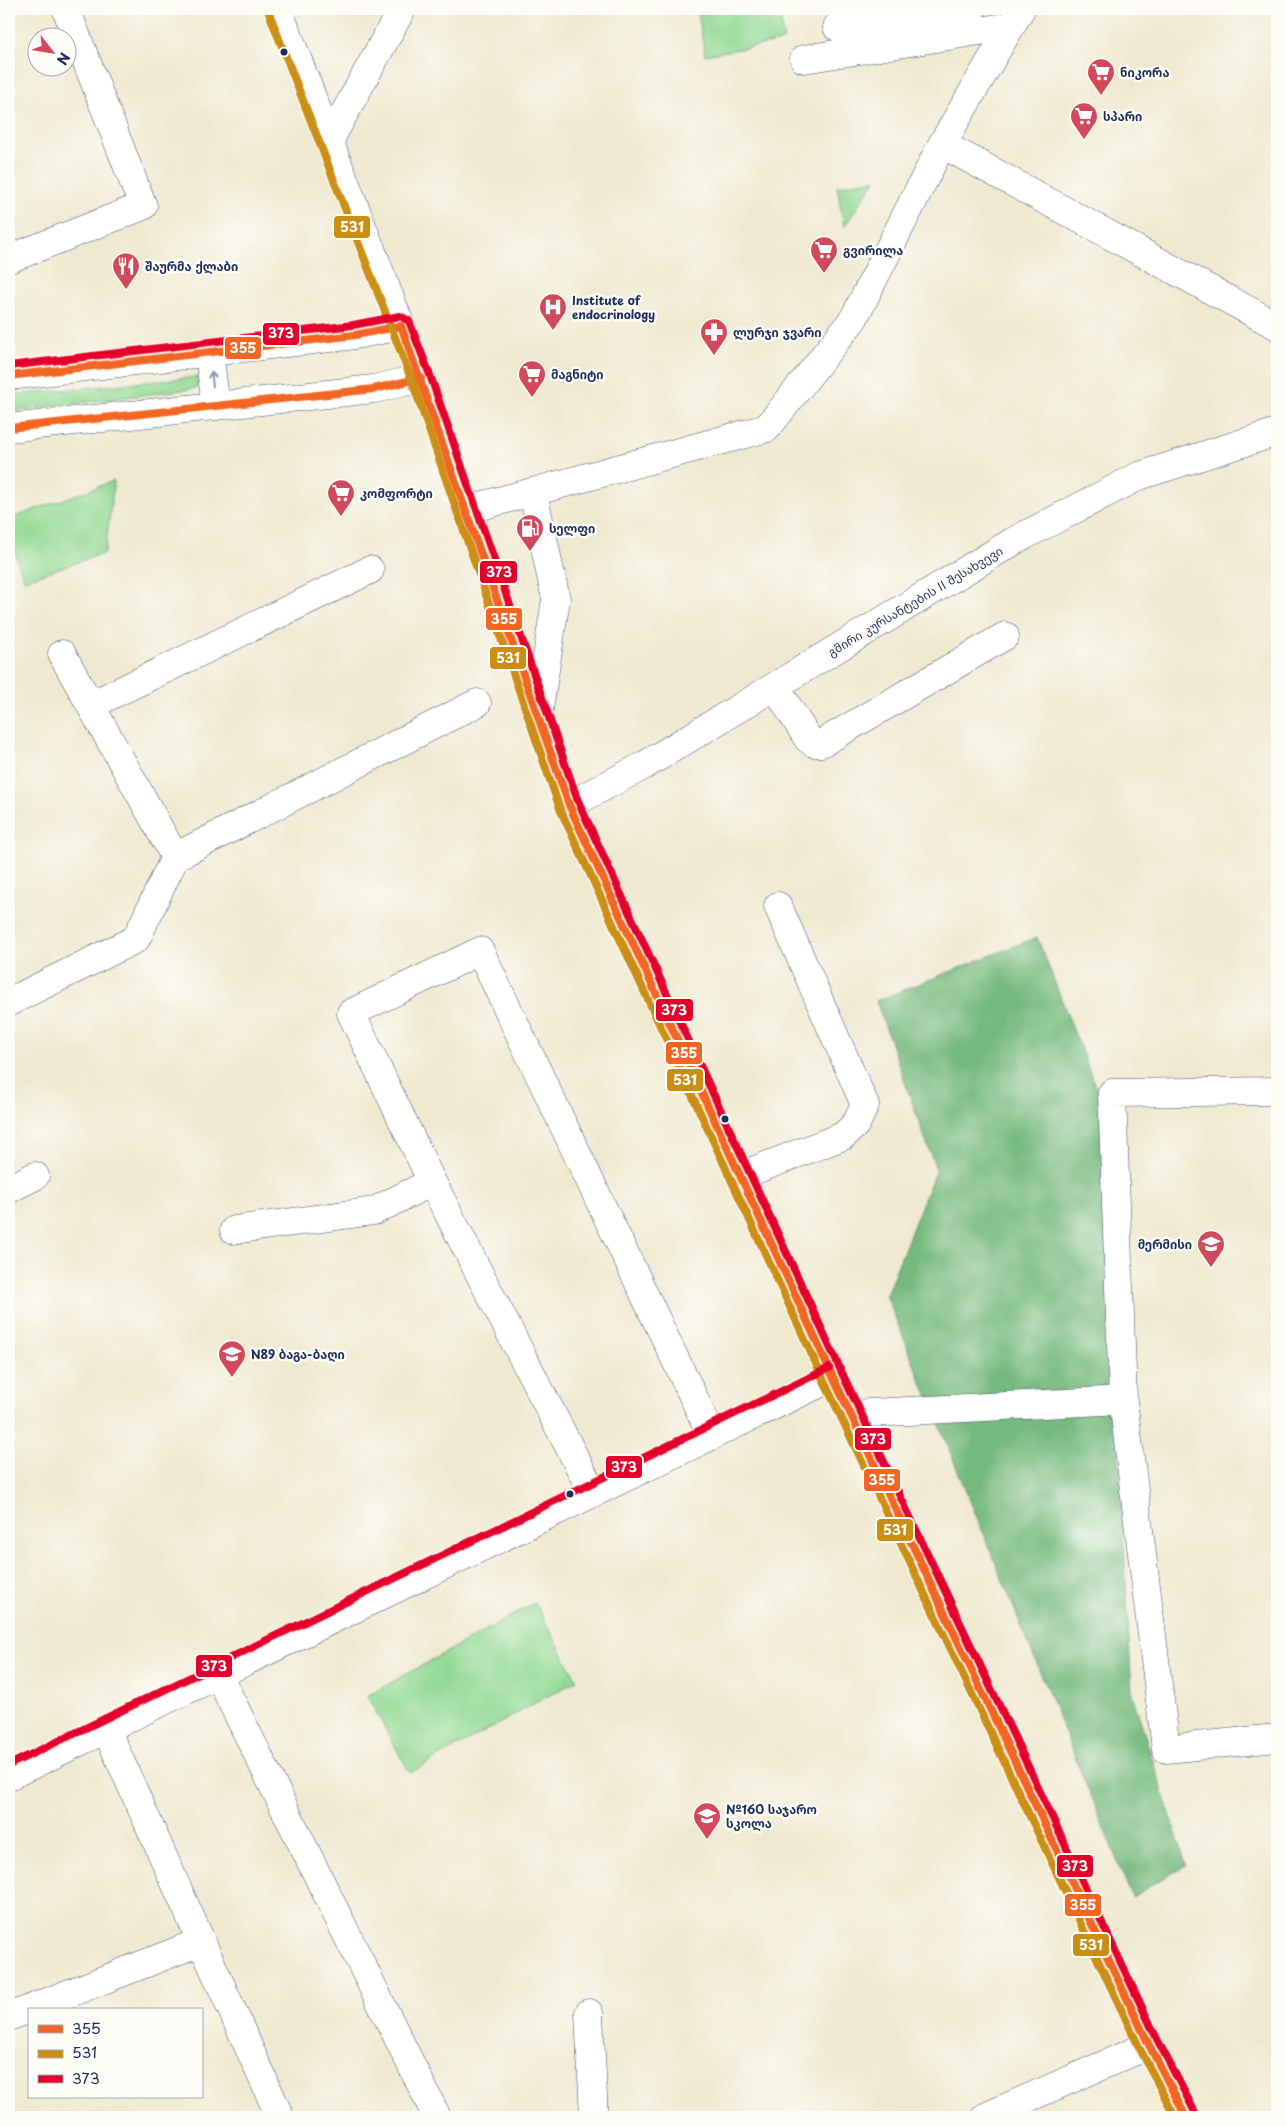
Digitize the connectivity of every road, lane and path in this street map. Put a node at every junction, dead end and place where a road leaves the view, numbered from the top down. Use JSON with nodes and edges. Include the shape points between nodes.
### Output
{"nodes":[{"id":1,"x":66,"y":9,"type":"edge"},
{"id":2,"x":278,"y":9,"type":"edge"},
{"id":3,"x":402,"y":9,"type":"edge"},
{"id":4,"x":972,"y":9,"type":"edge"},
{"id":5,"x":1016,"y":17,"type":"edge"},
{"id":6,"x":836,"y":27,"type":"dead end"},
{"id":7,"x":804,"y":59,"type":"dead end"},
{"id":8,"x":329,"y":141,"type":"junction"},
{"id":9,"x":942,"y":144,"type":"junction"},
{"id":10,"x":9,"y":259,"type":"edge"},
{"id":11,"x":401,"y":326,"type":"junction"},
{"id":12,"x":1277,"y":326,"type":"edge"},
{"id":13,"x":209,"y":353,"type":"junction"},
{"id":14,"x":9,"y":376,"type":"edge"},
{"id":15,"x":421,"y":378,"type":"junction"},
{"id":16,"x":216,"y":406,"type":"junction"},
{"id":17,"x":9,"y":428,"type":"edge"},
{"id":18,"x":1277,"y":432,"type":"edge"},
{"id":19,"x":533,"y":492,"type":"junction"},
{"id":20,"x":466,"y":510,"type":"junction"},
{"id":21,"x":370,"y":570,"type":"dead end"},
{"id":22,"x":1005,"y":636,"type":"dead end"},
{"id":23,"x":62,"y":654,"type":"dead end"},
{"id":24,"x":775,"y":686,"type":"junction"},
{"id":25,"x":477,"y":703,"type":"dead end"},
{"id":26,"x":90,"y":705,"type":"junction"},
{"id":27,"x":538,"y":715,"type":"junction"},
{"id":28,"x":569,"y":805,"type":"junction"},
{"id":29,"x":175,"y":856,"type":"junction"},
{"id":30,"x":778,"y":906,"type":"dead end"},
{"id":31,"x":9,"y":1002,"type":"edge"},
{"id":32,"x":1277,"y":1091,"type":"edge"},
{"id":33,"x":35,"y":1176,"type":"dead end"},
{"id":34,"x":740,"y":1176,"type":"junction"},
{"id":35,"x":432,"y":1182,"type":"junction"},
{"id":36,"x":9,"y":1189,"type":"edge"},
{"id":37,"x":234,"y":1230,"type":"dead end"},
{"id":38,"x":833,"y":1377,"type":"junction"},
{"id":39,"x":1123,"y":1400,"type":"junction"},
{"id":40,"x":851,"y":1414,"type":"junction"},
{"id":41,"x":712,"y":1436,"type":"junction"},
{"id":42,"x":593,"y":1493,"type":"junction"},
{"id":43,"x":218,"y":1674,"type":"junction"},
{"id":44,"x":106,"y":1729,"type":"junction"},
{"id":45,"x":1277,"y":1738,"type":"edge"},
{"id":46,"x":9,"y":1776,"type":"edge"},
{"id":47,"x":200,"y":1942,"type":"junction"},
{"id":48,"x":32,"y":2008,"type":"edge"},
{"id":49,"x":28,"y":2010,"type":"edge"},
{"id":50,"x":589,"y":2012,"type":"dead end"},
{"id":51,"x":9,"y":2017,"type":"edge"},
{"id":52,"x":1148,"y":2045,"type":"junction"},
{"id":53,"x":280,"y":2117,"type":"edge"},
{"id":54,"x":437,"y":2117,"type":"edge"},
{"id":55,"x":594,"y":2117,"type":"edge"},
{"id":56,"x":986,"y":2117,"type":"edge"},
{"id":57,"x":1186,"y":2117,"type":"edge"}],
"edges":[{"from":1,"to":10,"type":"main road","via":[[143,206]]},
{"from":2,"to":8,"type":"main road"},
{"from":3,"to":8,"type":"main road"},
{"from":4,"to":6,"type":"main road"},
{"from":5,"to":7,"type":"main road"},
{"from":5,"to":9,"type":"main road"},
{"from":8,"to":11,"type":"main road"},
{"from":9,"to":12,"type":"main road"},
{"from":9,"to":19,"type":"main road","via":[[854,318],[767,428]]},
{"from":11,"to":13,"type":"main road","via":[[355,335]]},
{"from":11,"to":15,"type":"main road"},
{"from":13,"to":14,"type":"main road"},
{"from":16,"to":13,"type":"main road","one_way":true},
{"from":15,"to":16,"type":"main road","via":[[374,389]]},
{"from":15,"to":20,"type":"main road"},
{"from":16,"to":17,"type":"main road"},
{"from":18,"to":24,"type":"main road","name":"გმირი კურსანტების II შესახვევი","via":[[1139,476],[1014,541]]},
{"from":19,"to":20,"type":"main road"},
{"from":19,"to":27,"type":"main road","via":[[556,598]]},
{"from":20,"to":27,"type":"main road"},
{"from":21,"to":26,"type":"main road"},
{"from":22,"to":24,"type":"main road","via":[[822,743],[808,739]]},
{"from":23,"to":26,"type":"main road"},
{"from":24,"to":28,"type":"main road","name":"გმირი კურსანტების II შესახვევი","via":[[645,765]]},
{"from":25,"to":29,"type":"main road"},
{"from":26,"to":29,"type":"main road"},
{"from":27,"to":28,"type":"main road"},
{"from":28,"to":34,"type":"main road"},
{"from":29,"to":31,"type":"main road","via":[[136,939]]},
{"from":30,"to":34,"type":"main road","via":[[865,1105],[856,1124],[843,1136]]},
{"from":32,"to":39,"type":"main road","via":[[1112,1093]]},
{"from":33,"to":36,"type":"main road"},
{"from":34,"to":38,"type":"main road"},
{"from":35,"to":37,"type":"main road","via":[[374,1211]]},
{"from":35,"to":41,"type":"main road","via":[[351,1013],[480,951]]},
{"from":35,"to":42,"type":"main road"},
{"from":38,"to":40,"type":"main road"},
{"from":38,"to":41,"type":"main road"},
{"from":39,"to":40,"type":"main road"},
{"from":39,"to":45,"type":"main road","via":[[1166,1749]]},
{"from":40,"to":52,"type":"main road"},
{"from":41,"to":42,"type":"main road"},
{"from":42,"to":43,"type":"main road"},
{"from":43,"to":44,"type":"main road"},
{"from":43,"to":54,"type":"main road"},
{"from":44,"to":46,"type":"main road"},
{"from":44,"to":47,"type":"main road"},
{"from":47,"to":48,"type":"main road"},
{"from":47,"to":53,"type":"main road"},
{"from":49,"to":51,"type":"main road"},
{"from":50,"to":55,"type":"main road"},
{"from":52,"to":56,"type":"main road"},
{"from":52,"to":57,"type":"main road"}]}
